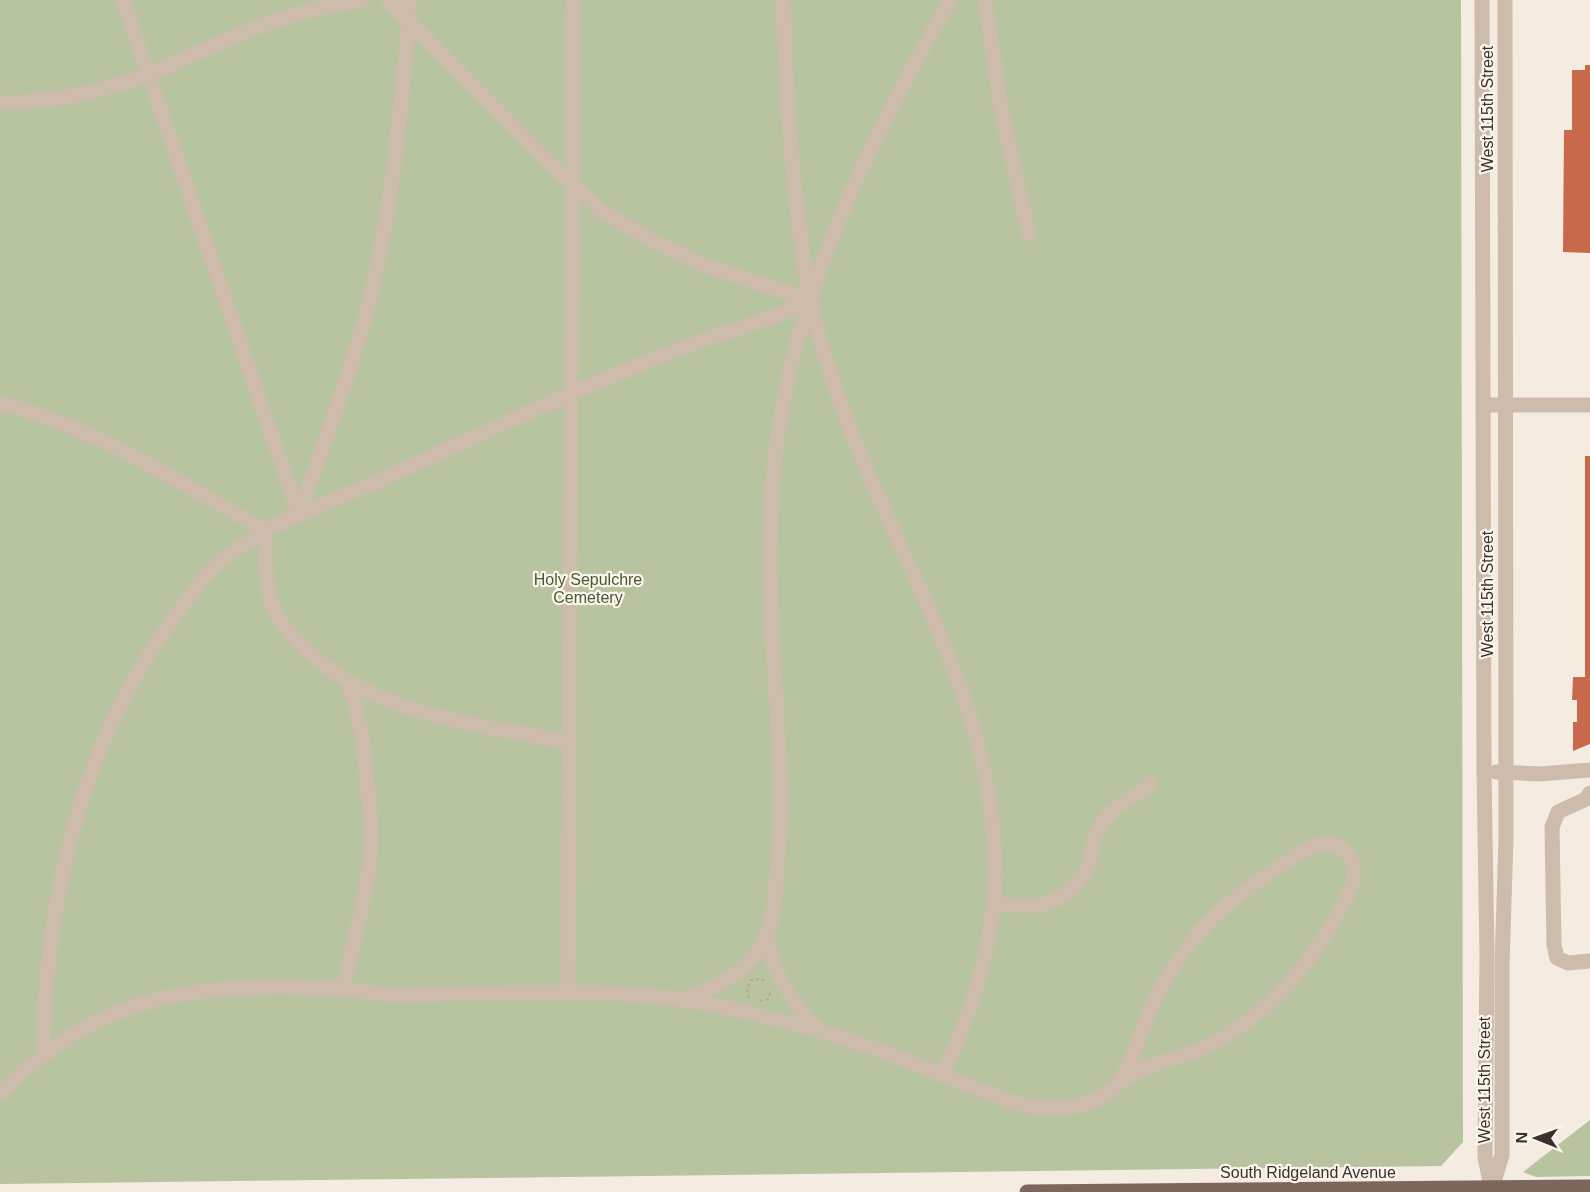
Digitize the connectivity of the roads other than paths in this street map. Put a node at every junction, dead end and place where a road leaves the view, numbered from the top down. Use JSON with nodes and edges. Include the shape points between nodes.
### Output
{"nodes":[{"id":1,"x":123,"y":0,"type":"edge"},
{"id":2,"x":361,"y":0,"type":"edge"},
{"id":3,"x":388,"y":0,"type":"edge"},
{"id":4,"x":408,"y":0,"type":"edge"},
{"id":5,"x":573,"y":0,"type":"edge"},
{"id":6,"x":783,"y":0,"type":"edge"},
{"id":7,"x":950,"y":0,"type":"edge"},
{"id":8,"x":985,"y":0,"type":"edge"},
{"id":9,"x":1482,"y":0,"type":"edge"},
{"id":10,"x":1505,"y":0,"type":"edge"},
{"id":11,"x":409,"y":21,"type":"junction"},
{"id":12,"x":148,"y":74,"type":"junction"},
{"id":13,"x":0,"y":104,"type":"edge"},
{"id":14,"x":572,"y":185,"type":"junction"},
{"id":15,"x":1029,"y":234,"type":"dead end"},
{"id":16,"x":810,"y":300,"type":"junction"},
{"id":17,"x":571,"y":394,"type":"junction"},
{"id":18,"x":0,"y":402,"type":"edge"},
{"id":19,"x":1483,"y":405,"type":"junction"},
{"id":20,"x":1505,"y":405,"type":"junction"},
{"id":21,"x":1590,"y":405,"type":"edge"},
{"id":22,"x":299,"y":515,"type":"junction"},
{"id":23,"x":266,"y":531,"type":"junction"},
{"id":24,"x":346,"y":680,"type":"junction"},
{"id":25,"x":569,"y":742,"type":"junction"},
{"id":26,"x":1590,"y":770,"type":"edge"},
{"id":27,"x":1484,"y":771,"type":"junction"},
{"id":28,"x":1506,"y":773,"type":"junction"},
{"id":29,"x":1150,"y":784,"type":"dead end"},
{"id":30,"x":1589,"y":801,"type":"edge"},
{"id":31,"x":993,"y":903,"type":"junction"},
{"id":32,"x":766,"y":936,"type":"junction"},
{"id":33,"x":1590,"y":961,"type":"edge"},
{"id":34,"x":343,"y":989,"type":"junction"},
{"id":35,"x":568,"y":993,"type":"junction"},
{"id":36,"x":678,"y":999,"type":"junction"},
{"id":37,"x":823,"y":1032,"type":"junction"},
{"id":38,"x":43,"y":1054,"type":"junction"},
{"id":39,"x":943,"y":1074,"type":"junction"},
{"id":40,"x":1116,"y":1086,"type":"junction"},
{"id":41,"x":0,"y":1093,"type":"edge"},
{"id":42,"x":1590,"y":1187,"type":"edge"},
{"id":43,"x":1492,"y":1190,"type":"edge"},
{"id":44,"x":1027,"y":1192,"type":"edge"}],
"edges":[{"from":1,"to":12,"type":"street"},
{"from":2,"to":12,"type":"street","via":[[258,27]]},
{"from":3,"to":11,"type":"street"},
{"from":4,"to":11,"type":"street"},
{"from":5,"to":14,"type":"street"},
{"from":6,"to":16,"type":"street","via":[[793,176]]},
{"from":7,"to":16,"type":"street","via":[[862,168]]},
{"from":8,"to":15,"type":"street","via":[[1002,114]]},
{"from":9,"to":19,"type":"street","name":"West 115th Street"},
{"from":10,"to":20,"type":"street","name":"West 115th Street"},
{"from":11,"to":14,"type":"street"},
{"from":11,"to":22,"type":"street","via":[[394,167],[377,268],[359,339]]},
{"from":12,"to":13,"type":"street","via":[[83,93]]},
{"from":12,"to":22,"type":"street"},
{"from":14,"to":16,"type":"street","via":[[602,211],[670,249],[704,265]]},
{"from":14,"to":17,"type":"street"},
{"from":16,"to":17,"type":"street","via":[[769,320],[667,354]]},
{"from":16,"to":31,"type":"street","via":[[850,427],[952,661],[973,723],[992,821]]},
{"from":16,"to":32,"type":"street","via":[[790,373],[776,456],[770,591],[781,809],[777,882]]},
{"from":17,"to":22,"type":"street"},
{"from":17,"to":25,"type":"street"},
{"from":18,"to":23,"type":"street","via":[[110,445]]},
{"from":19,"to":20,"type":"street"},
{"from":19,"to":27,"type":"street","name":"West 115th Street"},
{"from":20,"to":21,"type":"street"},
{"from":20,"to":28,"type":"street","name":"West 115th Street"},
{"from":22,"to":23,"type":"street"},
{"from":23,"to":24,"type":"street","via":[[268,583],[277,615],[307,651]]},
{"from":23,"to":38,"type":"street","via":[[205,577],[157,641],[111,725],[87,787],[65,862],[49,953]]},
{"from":24,"to":25,"type":"street","via":[[391,701],[436,715]]},
{"from":24,"to":34,"type":"street","via":[[360,723],[371,844],[367,882]]},
{"from":25,"to":35,"type":"street"},
{"from":26,"to":28,"type":"street"},
{"from":27,"to":28,"type":"street"},
{"from":27,"to":43,"type":"street","name":"West 115th Street","via":[[1485,1157]]},
{"from":28,"to":43,"type":"street","name":"West 115th Street","via":[[1502,1155]]},
{"from":29,"to":31,"type":"street","via":[[1109,815],[1098,829],[1088,867],[1065,896],[1021,907]]},
{"from":30,"to":33,"type":"street","via":[[1558,812],[1552,827],[1553,934],[1557,958],[1568,963]]},
{"from":31,"to":39,"type":"street","via":[[976,989]]},
{"from":32,"to":36,"type":"street","via":[[755,954],[727,980]]},
{"from":32,"to":37,"type":"street","via":[[784,986]]},
{"from":34,"to":35,"type":"street","via":[[394,995]]},
{"from":34,"to":38,"type":"street","via":[[227,989],[174,996],[98,1021]]},
{"from":35,"to":36,"type":"street"},
{"from":36,"to":37,"type":"street"},
{"from":37,"to":39,"type":"street"},
{"from":38,"to":41,"type":"street"},
{"from":39,"to":40,"type":"street","via":[[1033,1108],[1071,1108],[1089,1103]]},
{"from":40,"to":40,"type":"street","via":[[1126,1072],[1156,998],[1182,953],[1208,921],[1257,881],[1311,846],[1329,843],[1340,847],[1354,868],[1350,889],[1320,945],[1290,983],[1257,1014],[1218,1040],[1138,1071]]},
{"from":42,"to":43,"type":"main road","name":"South Ridgeland Avenue"},
{"from":43,"to":44,"type":"main road","name":"South Ridgeland Avenue"}]}
